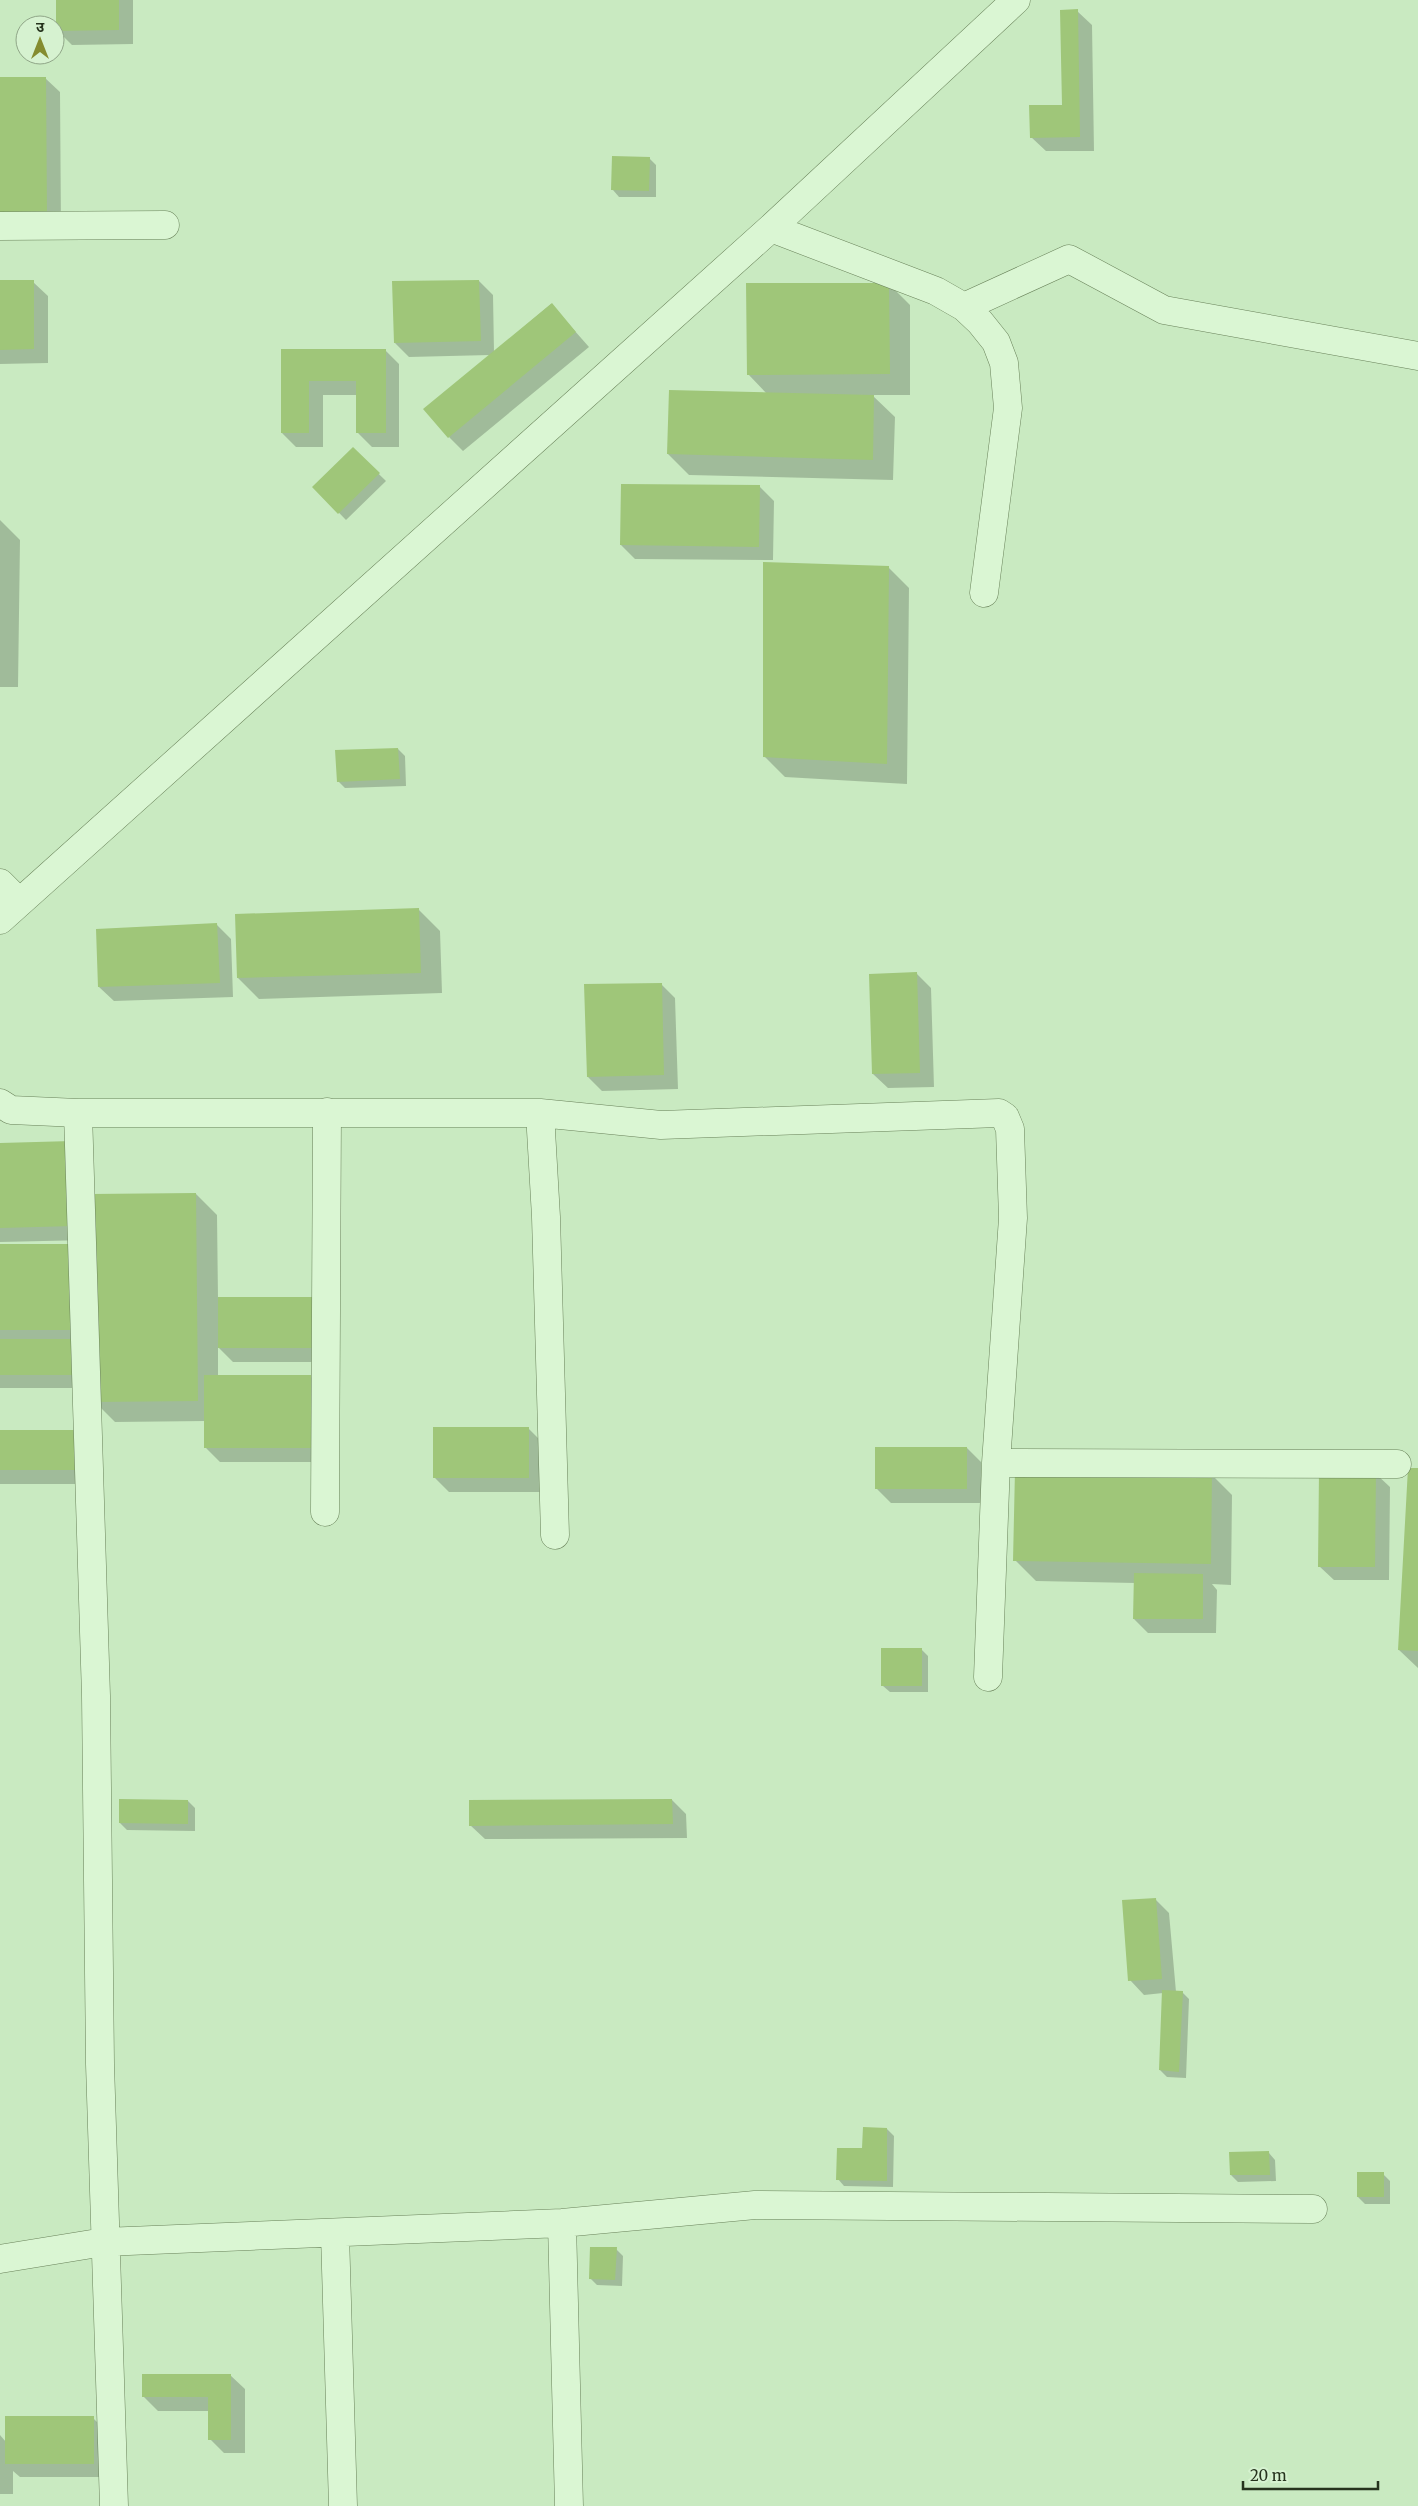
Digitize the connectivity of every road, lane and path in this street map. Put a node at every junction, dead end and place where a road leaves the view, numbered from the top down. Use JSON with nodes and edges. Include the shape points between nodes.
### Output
{"nodes":[{"id":1,"x":1016,"y":0,"type":"edge"},
{"id":2,"x":0,"y":226,"type":"edge"},
{"id":3,"x":165,"y":226,"type":"dead end"},
{"id":4,"x":771,"y":228,"type":"junction"},
{"id":5,"x":964,"y":307,"type":"junction"},
{"id":6,"x":1418,"y":356,"type":"edge"},
{"id":7,"x":984,"y":592,"type":"dead end"},
{"id":8,"x":0,"y":883,"type":"edge"},
{"id":9,"x":10,"y":911,"type":"edge"},
{"id":10,"x":0,"y":1103,"type":"edge"},
{"id":11,"x":327,"y":1112,"type":"junction"},
{"id":12,"x":78,"y":1113,"type":"junction"},
{"id":13,"x":540,"y":1113,"type":"junction"},
{"id":14,"x":996,"y":1463,"type":"junction"},
{"id":15,"x":1397,"y":1464,"type":"dead end"},
{"id":16,"x":325,"y":1512,"type":"dead end"},
{"id":17,"x":555,"y":1535,"type":"dead end"},
{"id":18,"x":988,"y":1677,"type":"dead end"},
{"id":19,"x":1314,"y":2209,"type":"dead end"},
{"id":20,"x":562,"y":2223,"type":"junction"},
{"id":21,"x":334,"y":2234,"type":"junction"},
{"id":22,"x":104,"y":2242,"type":"junction"},
{"id":23,"x":0,"y":2259,"type":"edge"},
{"id":24,"x":114,"y":2506,"type":"edge"},
{"id":25,"x":343,"y":2506,"type":"edge"},
{"id":26,"x":570,"y":2506,"type":"edge"}],
"edges":[{"from":1,"to":4,"type":"street"},
{"from":2,"to":3,"type":"street"},
{"from":4,"to":5,"type":"street","via":[[936,291]]},
{"from":4,"to":9,"type":"street"},
{"from":5,"to":6,"type":"street","via":[[1069,259],[1164,310]]},
{"from":5,"to":7,"type":"street","via":[[996,342],[1004,363],[1007,386],[1008,408]]},
{"from":8,"to":9,"type":"street"},
{"from":10,"to":12,"type":"street","via":[[11,1110]]},
{"from":11,"to":12,"type":"street"},
{"from":11,"to":13,"type":"street"},
{"from":11,"to":16,"type":"street"},
{"from":12,"to":22,"type":"street","via":[[96,1696]]},
{"from":13,"to":14,"type":"street","via":[[661,1125],[988,1113],[999,1113],[1005,1117],[1010,1129],[1014,1218]]},
{"from":13,"to":17,"type":"street"},
{"from":14,"to":15,"type":"street"},
{"from":14,"to":18,"type":"street"},
{"from":19,"to":20,"type":"street","via":[[755,2205]]},
{"from":20,"to":21,"type":"street"},
{"from":20,"to":26,"type":"street"},
{"from":21,"to":22,"type":"street"},
{"from":21,"to":25,"type":"street"},
{"from":22,"to":23,"type":"street"},
{"from":22,"to":24,"type":"street"}]}
